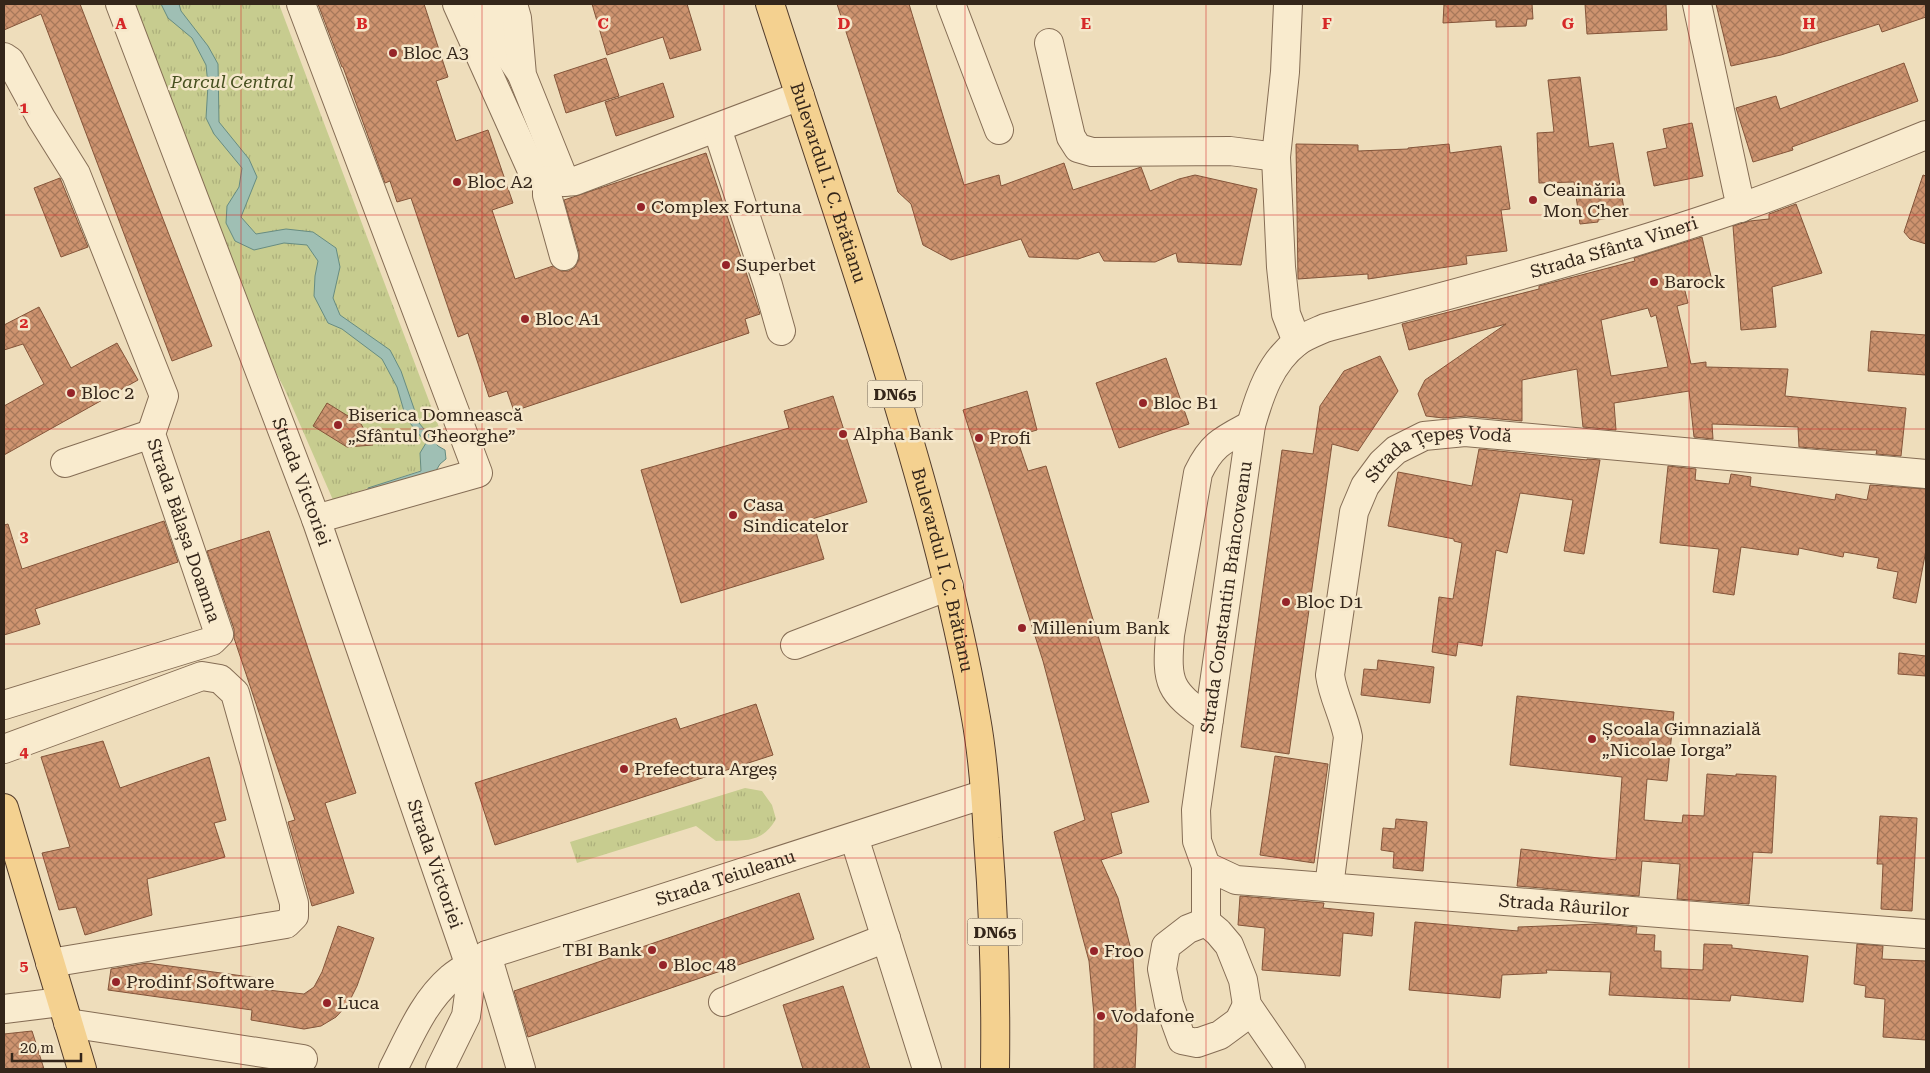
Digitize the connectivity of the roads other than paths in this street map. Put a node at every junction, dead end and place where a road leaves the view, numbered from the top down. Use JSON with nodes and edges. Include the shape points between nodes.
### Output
{"nodes":[{"id":1,"x":120,"y":4,"type":"edge"},
{"id":2,"x":300,"y":4,"type":"edge"},
{"id":3,"x":457,"y":4,"type":"edge"},
{"id":4,"x":485,"y":4,"type":"edge"},
{"id":5,"x":512,"y":4,"type":"edge"},
{"id":6,"x":770,"y":4,"type":"edge"},
{"id":7,"x":951,"y":4,"type":"edge"},
{"id":8,"x":1288,"y":4,"type":"edge"},
{"id":9,"x":1697,"y":4,"type":"edge"},
{"id":10,"x":1049,"y":43,"type":"dead end"},
{"id":11,"x":4,"y":57,"type":"edge"},
{"id":12,"x":522,"y":75,"type":"junction"},
{"id":13,"x":800,"y":96,"type":"junction"},
{"id":14,"x":717,"y":128,"type":"junction"},
{"id":15,"x":999,"y":130,"type":"dead end"},
{"id":16,"x":1926,"y":135,"type":"edge"},
{"id":17,"x":1276,"y":157,"type":"junction"},
{"id":18,"x":556,"y":181,"type":"junction"},
{"id":19,"x":1740,"y":208,"type":"junction"},
{"id":20,"x":564,"y":256,"type":"dead end"},
{"id":21,"x":781,"y":331,"type":"dead end"},
{"id":22,"x":1297,"y":342,"type":"junction"},
{"id":23,"x":1251,"y":425,"type":"junction"},
{"id":24,"x":151,"y":434,"type":"junction"},
{"id":25,"x":66,"y":463,"type":"dead end"},
{"id":26,"x":1926,"y":474,"type":"edge"},
{"id":27,"x":316,"y":519,"type":"junction"},
{"id":28,"x":949,"y":586,"type":"junction"},
{"id":29,"x":795,"y":644,"type":"dead end"},
{"id":30,"x":4,"y":706,"type":"edge"},
{"id":31,"x":1209,"y":719,"type":"junction"},
{"id":32,"x":4,"y":749,"type":"edge"},
{"id":33,"x":985,"y":794,"type":"junction"},
{"id":34,"x":4,"y":808,"type":"edge"},
{"id":35,"x":854,"y":837,"type":"junction"},
{"id":36,"x":1206,"y":866,"type":"junction"},
{"id":37,"x":1329,"y":887,"type":"junction"},
{"id":38,"x":1206,"y":922,"type":"junction"},
{"id":39,"x":1926,"y":934,"type":"edge"},
{"id":40,"x":886,"y":938,"type":"junction"},
{"id":41,"x":478,"y":961,"type":"junction"},
{"id":42,"x":50,"y":963,"type":"junction"},
{"id":43,"x":723,"y":1002,"type":"dead end"},
{"id":44,"x":1247,"y":1005,"type":"junction"},
{"id":45,"x":4,"y":1009,"type":"edge"},
{"id":46,"x":64,"y":1012,"type":"junction"},
{"id":47,"x":303,"y":1059,"type":"dead end"},
{"id":48,"x":82,"y":1069,"type":"edge"},
{"id":49,"x":393,"y":1069,"type":"edge"},
{"id":50,"x":440,"y":1069,"type":"edge"},
{"id":51,"x":521,"y":1069,"type":"edge"},
{"id":52,"x":927,"y":1069,"type":"edge"},
{"id":53,"x":994,"y":1069,"type":"edge"},
{"id":54,"x":1291,"y":1069,"type":"edge"}],
"edges":[{"from":1,"to":27,"type":"street","name":"Strada Victoriei"},
{"from":2,"to":27,"type":"street","via":[[478,473]]},
{"from":3,"to":18,"type":"street","via":[[533,173]]},
{"from":4,"to":12,"type":"street","via":[[496,36]]},
{"from":5,"to":12,"type":"street","via":[[517,18]]},
{"from":6,"to":13,"type":"main road","name":"Bulevardul I. C. Brătianu","number":"DN65"},
{"from":7,"to":15,"type":"street"},
{"from":8,"to":17,"type":"street"},
{"from":9,"to":19,"type":"street"},
{"from":10,"to":17,"type":"street","via":[[1071,137],[1078,148],[1092,152],[1230,151]]},
{"from":11,"to":24,"type":"street","name":"Strada Bălașa Doamna","via":[[76,174],[164,396]]},
{"from":12,"to":18,"type":"street"},
{"from":13,"to":14,"type":"street"},
{"from":13,"to":28,"type":"main road","name":"Bulevardul I. C. Brătianu","number":"DN65","via":[[873,322]]},
{"from":14,"to":18,"type":"street","via":[[575,181]]},
{"from":14,"to":21,"type":"street"},
{"from":16,"to":19,"type":"street","name":"Strada Sfânta Vineri"},
{"from":17,"to":22,"type":"street","via":[[1286,314]]},
{"from":18,"to":20,"type":"street","via":[[547,196]]},
{"from":19,"to":22,"type":"street","name":"Strada Sfânta Vineri","via":[[1526,275],[1325,328]]},
{"from":22,"to":23,"type":"street","name":"Strada Constantin Brâncoveanu","via":[[1272,368]]},
{"from":23,"to":31,"type":"street","name":"Strada Constantin Brâncoveanu"},
{"from":23,"to":31,"type":"street","via":[[1218,444],[1206,456],[1198,473],[1170,635],[1168,662],[1171,684],[1185,702]]},
{"from":24,"to":25,"type":"street"},
{"from":24,"to":30,"type":"street","name":"Strada Bălașa Doamna","via":[[219,634],[212,641]]},
{"from":26,"to":37,"type":"street","name":"Strada Țepeș Vodă","via":[[1466,432],[1424,436],[1396,450],[1365,486],[1354,512],[1330,676],[1332,692],[1348,737]]},
{"from":27,"to":41,"type":"street","name":"Strada Victoriei"},
{"from":28,"to":29,"type":"street"},
{"from":28,"to":33,"type":"main road","name":"Bulevardul I. C. Brătianu","number":"DN65","via":[[976,720]]},
{"from":31,"to":36,"type":"street","name":"Strada Constantin Brâncoveanu","via":[[1196,810],[1197,841]]},
{"from":32,"to":42,"type":"street","via":[[202,676],[220,679],[235,693],[294,903],[294,916],[286,924]]},
{"from":33,"to":35,"type":"street","name":"Strada Teiuleanu"},
{"from":33,"to":53,"type":"main road","name":"Bulevardul I. C. Brătianu","number":"DN65","via":[[994,923]]},
{"from":34,"to":42,"type":"main road"},
{"from":35,"to":40,"type":"street"},
{"from":35,"to":41,"type":"street","name":"Strada Teiuleanu"},
{"from":36,"to":37,"type":"street","name":"Strada Râurilor","via":[[1236,880]]},
{"from":36,"to":38,"type":"street","name":"Strada Constantin Brâncoveanu"},
{"from":37,"to":39,"type":"street","name":"Strada Râurilor"},
{"from":38,"to":44,"type":"street","via":[[1229,945],[1243,980]]},
{"from":38,"to":44,"type":"street","via":[[1188,929],[1166,946],[1162,969],[1169,1004],[1182,1040],[1198,1043],[1220,1035],[1239,1021]]},
{"from":40,"to":43,"type":"street"},
{"from":40,"to":52,"type":"street"},
{"from":41,"to":49,"type":"street","name":"Strada Teiuleanu","via":[[451,978],[433,997]]},
{"from":41,"to":50,"type":"street","via":[[466,1016]]},
{"from":41,"to":51,"type":"street","name":"Strada Victoriei"},
{"from":42,"to":46,"type":"main road"},
{"from":44,"to":54,"type":"street"},
{"from":45,"to":46,"type":"street"},
{"from":46,"to":47,"type":"street"},
{"from":46,"to":48,"type":"main road"}]}
